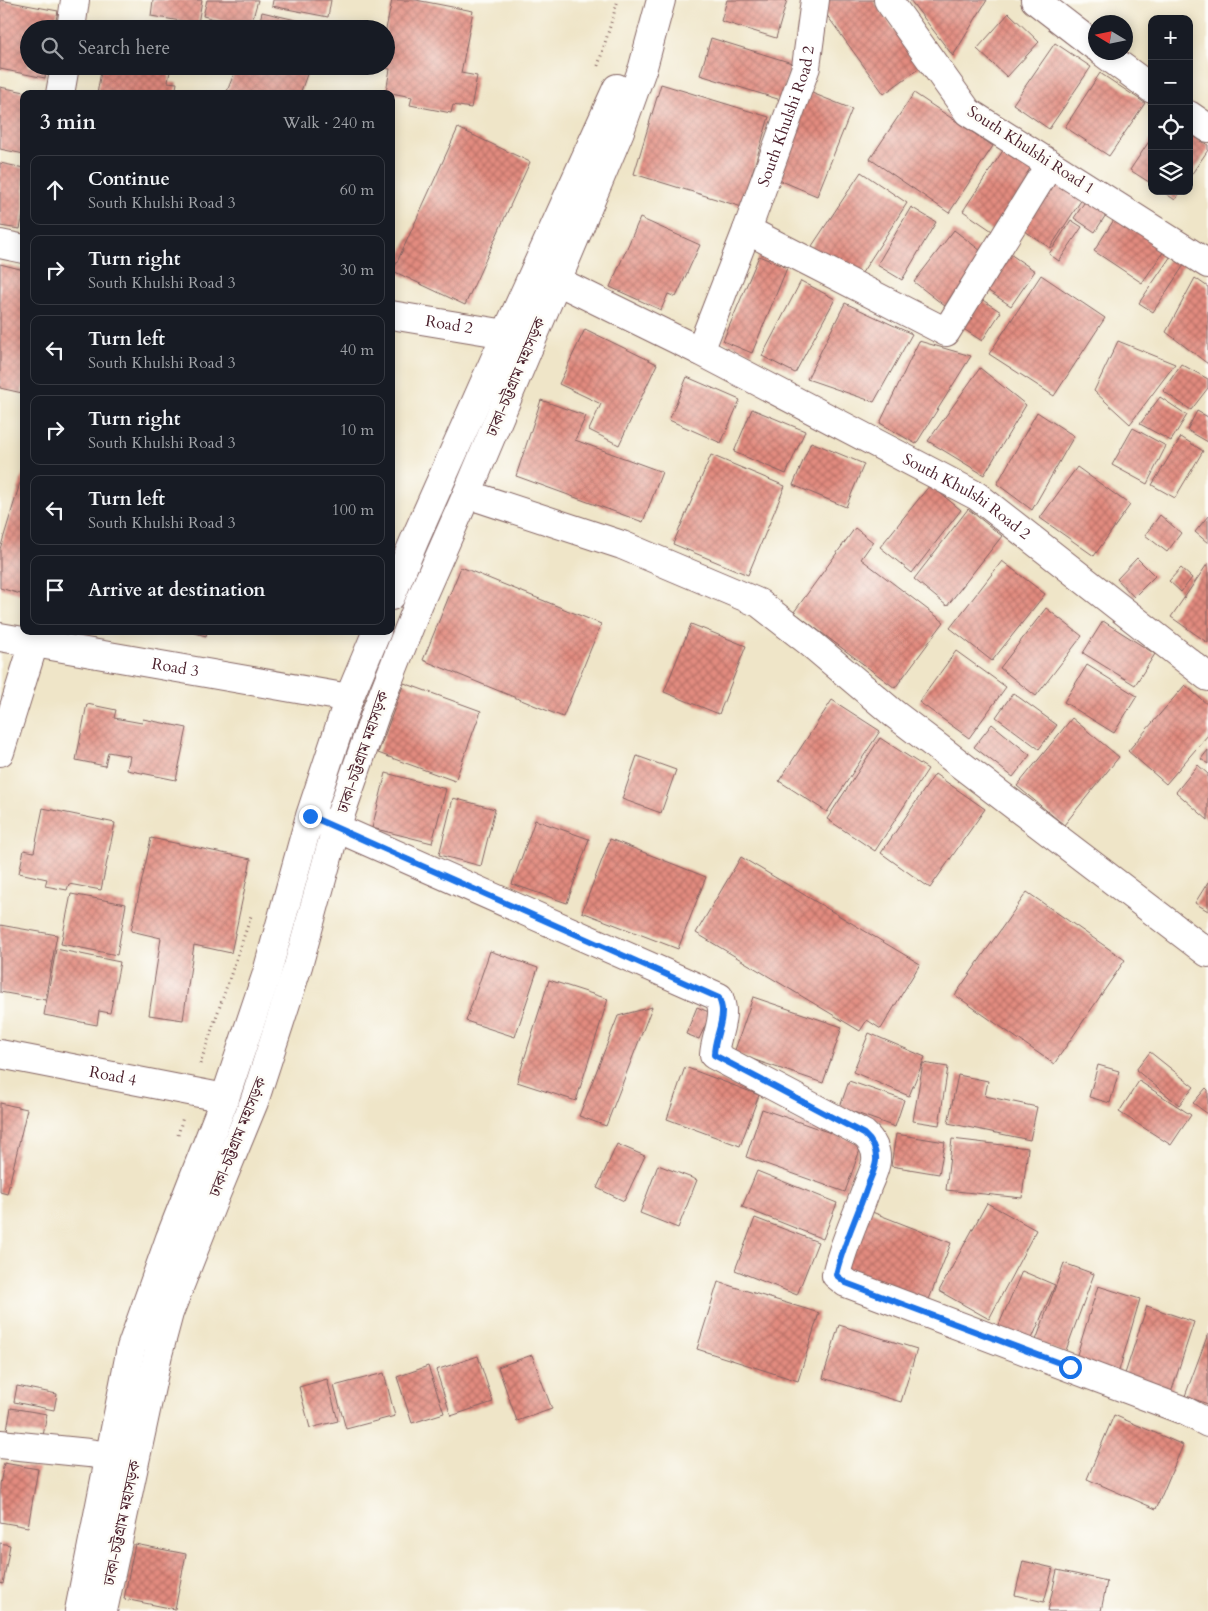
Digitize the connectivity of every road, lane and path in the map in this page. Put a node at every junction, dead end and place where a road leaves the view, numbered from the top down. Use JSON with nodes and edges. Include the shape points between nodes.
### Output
{"nodes":[{"id":1,"x":76,"y":0,"type":"edge"},
{"id":2,"x":641,"y":0,"type":"edge"},
{"id":3,"x":661,"y":0,"type":"edge"},
{"id":4,"x":814,"y":0,"type":"edge"},
{"id":5,"x":888,"y":0,"type":"edge"},
{"id":6,"x":1035,"y":0,"type":"edge"},
{"id":7,"x":73,"y":20,"type":"edge"},
{"id":8,"x":1088,"y":41,"type":"edge"},
{"id":9,"x":1113,"y":60,"type":"edge"},
{"id":10,"x":63,"y":75,"type":"edge"},
{"id":11,"x":1148,"y":87,"type":"edge"},
{"id":12,"x":61,"y":90,"type":"edge"},
{"id":13,"x":1193,"y":118,"type":"edge"},
{"id":14,"x":1208,"y":128,"type":"edge"},
{"id":15,"x":1050,"y":164,"type":"junction"},
{"id":16,"x":748,"y":230,"type":"junction"},
{"id":17,"x":0,"y":244,"type":"edge"},
{"id":18,"x":20,"y":248,"type":"edge"},
{"id":19,"x":1208,"y":264,"type":"edge"},
{"id":20,"x":546,"y":276,"type":"junction"},
{"id":21,"x":395,"y":316,"type":"edge"},
{"id":22,"x":506,"y":334,"type":"junction"},
{"id":23,"x":700,"y":351,"type":"junction"},
{"id":24,"x":467,"y":494,"type":"junction"},
{"id":25,"x":395,"y":586,"type":"edge"},
{"id":26,"x":375,"y":635,"type":"edge"},
{"id":27,"x":0,"y":637,"type":"edge"},
{"id":28,"x":34,"y":643,"type":"junction"},
{"id":29,"x":1208,"y":678,"type":"edge"},
{"id":30,"x":349,"y":698,"type":"junction"},
{"id":31,"x":0,"y":752,"type":"edge"},
{"id":32,"x":310,"y":816,"type":"junction"},
{"id":33,"x":336,"y":828,"type":"junction"},
{"id":34,"x":1208,"y":954,"type":"edge"},
{"id":35,"x":0,"y":1054,"type":"edge"},
{"id":36,"x":225,"y":1098,"type":"junction"},
{"id":37,"x":1208,"y":1423,"type":"edge"},
{"id":38,"x":0,"y":1444,"type":"edge"},
{"id":39,"x":110,"y":1456,"type":"junction"},
{"id":40,"x":79,"y":1611,"type":"edge"},
{"id":41,"x":103,"y":1611,"type":"edge"}],
"edges":[{"from":1,"to":7,"type":"main road"},
{"from":2,"to":20,"type":"main road","name":"ঢাকা-চট্টগ্রাম মহাসড়ক","via":[[614,98]]},
{"from":3,"to":20,"type":"main road","name":"ঢাকা-চট্টগ্রাম মহাসড়ক","via":[[643,67],[620,131]]},
{"from":4,"to":16,"type":"main road","name":"South Khulshi Road 2","via":[[806,67]]},
{"from":5,"to":15,"type":"main road","name":"South Khulshi Road 1","via":[[968,112]]},
{"from":6,"to":8,"type":"main road"},
{"from":9,"to":11,"type":"main road"},
{"from":10,"to":12,"type":"main road"},
{"from":13,"to":14,"type":"main road"},
{"from":15,"to":16,"type":"main road","via":[[946,332]]},
{"from":15,"to":19,"type":"main road","name":"South Khulshi Road 1"},
{"from":16,"to":23,"type":"main road","name":"South Khulshi Road 2"},
{"from":17,"to":18,"type":"main road"},
{"from":20,"to":22,"type":"main road","name":"ঢাকা-চট্টগ্রাম মহাসড়ক"},
{"from":20,"to":23,"type":"main road","name":"South Khulshi Road 2"},
{"from":20,"to":24,"type":"main road","name":"ঢাকা-চট্টগ্রাম মহাসড়ক"},
{"from":21,"to":22,"type":"main road","name":"Road 2"},
{"from":22,"to":25,"type":"main road","name":"ঢাকা-চট্টগ্রাম মহাসড়ক"},
{"from":23,"to":29,"type":"main road","name":"South Khulshi Road 2","via":[[977,496]]},
{"from":24,"to":33,"type":"main road","name":"ঢাকা-চট্টগ্রাম মহাসড়ক","via":[[380,702]]},
{"from":24,"to":34,"type":"main road","via":[[622,545],[759,603],[894,713]]},
{"from":26,"to":30,"type":"main road","name":"ঢাকা-চট্টগ্রাম মহাসড়ক"},
{"from":27,"to":28,"type":"main road","name":"Road 3"},
{"from":28,"to":30,"type":"main road","name":"Road 3"},
{"from":28,"to":31,"type":"main road"},
{"from":30,"to":32,"type":"main road","name":"ঢাকা-চট্টগ্রাম মহাসড়ক"},
{"from":32,"to":33,"type":"main road"},
{"from":32,"to":36,"type":"main road","name":"ঢাকা-চট্টগ্রাম মহাসড়ক","via":[[266,976]]},
{"from":33,"to":37,"type":"main road","via":[[719,998],[722,1010],[714,1055],[871,1140],[876,1161],[840,1256],[836,1275],[846,1283],[1185,1411]]},
{"from":33,"to":41,"type":"main road","name":"ঢাকা-চট্টগ্রাম মহাসড়ক","via":[[298,966],[254,1102],[170,1313],[156,1363]]},
{"from":35,"to":36,"type":"main road","name":"Road 4"},
{"from":36,"to":39,"type":"main road","name":"ঢাকা-চট্টগ্রাম মহাসড়ক","via":[[131,1348]]},
{"from":38,"to":39,"type":"main road"},
{"from":39,"to":40,"type":"main road","name":"ঢাকা-চট্টগ্রাম মহাসড়ক"}]}
